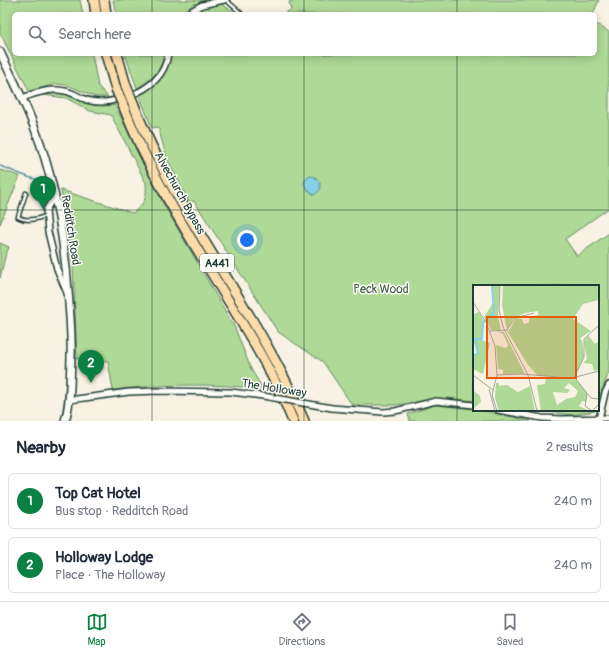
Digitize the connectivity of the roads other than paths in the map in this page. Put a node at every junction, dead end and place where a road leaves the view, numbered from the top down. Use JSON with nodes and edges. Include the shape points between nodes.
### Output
{"nodes":[{"id":1,"x":94,"y":0,"type":"edge"},
{"id":2,"x":104,"y":0,"type":"edge"},
{"id":3,"x":225,"y":0,"type":"edge"},
{"id":4,"x":96,"y":12,"type":"edge"},
{"id":5,"x":106,"y":12,"type":"edge"},
{"id":6,"x":190,"y":12,"type":"edge"},
{"id":7,"x":240,"y":12,"type":"edge"},
{"id":8,"x":0,"y":52,"type":"edge"},
{"id":9,"x":107,"y":56,"type":"edge"},
{"id":10,"x":118,"y":56,"type":"edge"},
{"id":11,"x":167,"y":56,"type":"edge"},
{"id":12,"x":22,"y":98,"type":"junction"},
{"id":13,"x":26,"y":193,"type":"dead end"},
{"id":14,"x":55,"y":195,"type":"junction"},
{"id":15,"x":47,"y":216,"type":"junction"},
{"id":16,"x":69,"y":298,"type":"junction"},
{"id":17,"x":609,"y":385,"type":"edge"},
{"id":18,"x":69,"y":400,"type":"junction"},
{"id":19,"x":473,"y":406,"type":"edge"},
{"id":20,"x":504,"y":411,"type":"edge"},
{"id":21,"x":599,"y":419,"type":"junction"},
{"id":22,"x":607,"y":419,"type":"edge"},
{"id":23,"x":65,"y":421,"type":"edge"},
{"id":24,"x":293,"y":421,"type":"edge"},
{"id":25,"x":304,"y":421,"type":"edge"}],
"edges":[{"from":1,"to":4,"type":"highway"},
{"from":2,"to":5,"type":"highway"},
{"from":3,"to":6,"type":"street","via":[[202,5]]},
{"from":3,"to":7,"type":"lane"},
{"from":8,"to":12,"type":"main road","name":"Redditch Road"},
{"from":9,"to":24,"type":"highway","name":"Alvechurch Bypass","number":"A441","bridge":true,"via":[[132,130],[160,186],[255,344],[285,400]]},
{"from":10,"to":25,"type":"highway","name":"Alvechurch Bypass","number":"A441","bridge":true,"via":[[142,128],[169,182],[264,340]]},
{"from":11,"to":12,"type":"street","via":[[164,68],[155,81],[138,92],[112,101],[91,101],[59,90]]},
{"from":12,"to":14,"type":"main road","name":"Redditch Road","via":[[42,150]]},
{"from":13,"to":15,"type":"lane","via":[[18,217],[29,220]]},
{"from":14,"to":15,"type":"street","via":[[46,210]]},
{"from":14,"to":16,"type":"main road","name":"Redditch Road"},
{"from":15,"to":16,"type":"street","via":[[57,269]]},
{"from":16,"to":18,"type":"main road","name":"Redditch Road"},
{"from":17,"to":21,"type":"street"},
{"from":18,"to":19,"type":"street","name":"The Holloway","bridge":true,"via":[[129,392],[231,392],[332,408],[383,412],[436,401]]},
{"from":18,"to":23,"type":"main road","name":"Redditch Road"},
{"from":20,"to":21,"type":"street","via":[[542,418]]},
{"from":21,"to":22,"type":"street"}]}
